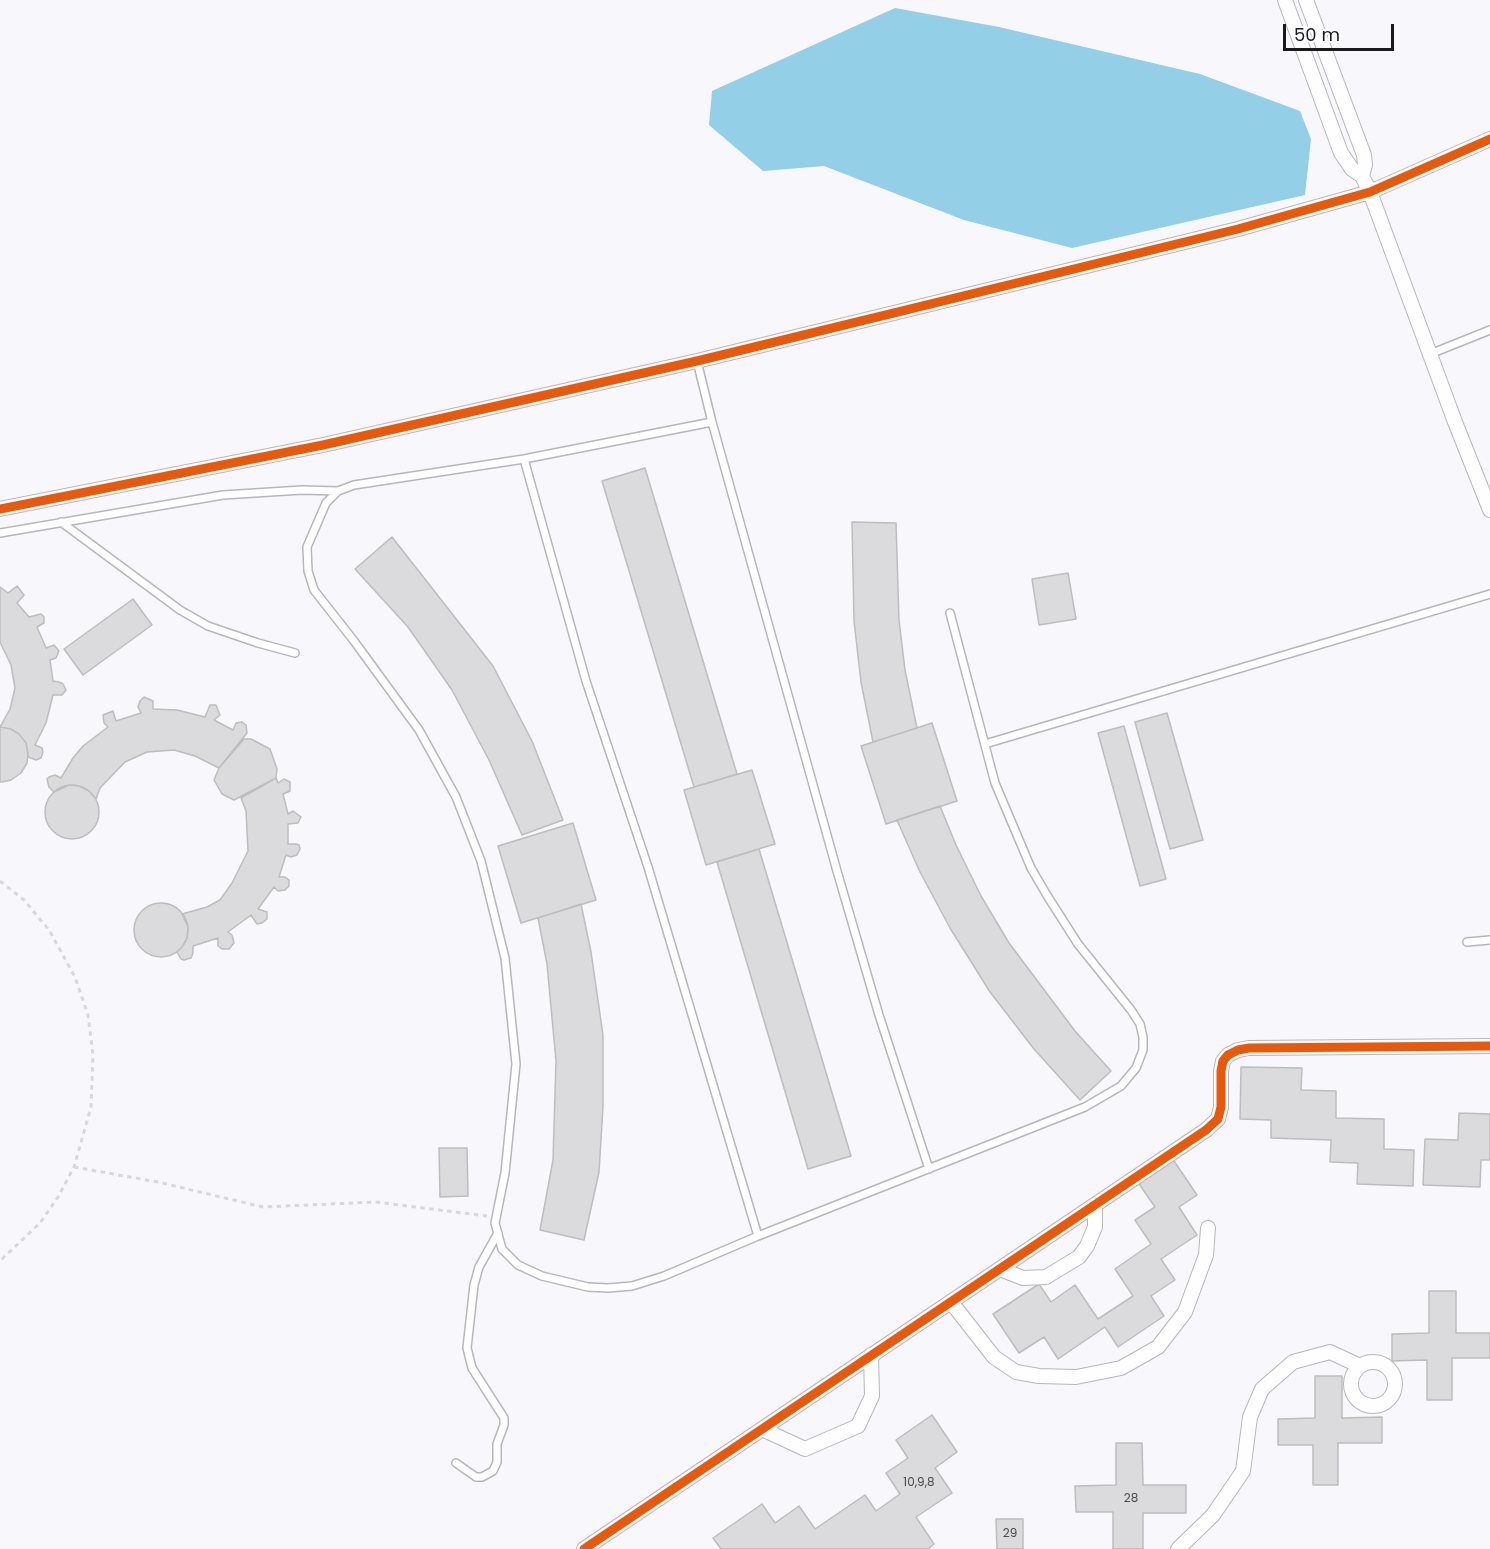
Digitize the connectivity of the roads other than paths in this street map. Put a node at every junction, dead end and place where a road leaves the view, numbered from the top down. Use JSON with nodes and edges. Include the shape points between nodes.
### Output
{"nodes":[{"id":1,"x":1285,"y":0,"type":"edge"},
{"id":2,"x":1306,"y":0,"type":"edge"},
{"id":3,"x":1490,"y":139,"type":"edge"},
{"id":4,"x":1362,"y":176,"type":"junction"},
{"id":5,"x":1370,"y":192,"type":"junction"},
{"id":6,"x":1490,"y":330,"type":"edge"},
{"id":7,"x":1430,"y":354,"type":"junction"},
{"id":8,"x":697,"y":361,"type":"junction"},
{"id":9,"x":712,"y":422,"type":"junction"},
{"id":10,"x":524,"y":459,"type":"junction"},
{"id":11,"x":338,"y":491,"type":"junction"},
{"id":12,"x":0,"y":509,"type":"edge"},
{"id":13,"x":1490,"y":510,"type":"edge"},
{"id":14,"x":61,"y":522,"type":"junction"},
{"id":15,"x":0,"y":533,"type":"edge"},
{"id":16,"x":1490,"y":594,"type":"edge"},
{"id":17,"x":950,"y":613,"type":"dead end"},
{"id":18,"x":295,"y":653,"type":"dead end"},
{"id":19,"x":985,"y":744,"type":"junction"},
{"id":20,"x":1490,"y":940,"type":"edge"},
{"id":21,"x":1467,"y":942,"type":"dead end"},
{"id":22,"x":1490,"y":1046,"type":"edge"},
{"id":23,"x":929,"y":1169,"type":"junction"},
{"id":24,"x":1095,"y":1204,"type":"junction"},
{"id":25,"x":1208,"y":1228,"type":"dead end"},
{"id":26,"x":498,"y":1233,"type":"junction"},
{"id":27,"x":758,"y":1236,"type":"junction"},
{"id":28,"x":1000,"y":1269,"type":"junction"},
{"id":29,"x":951,"y":1302,"type":"junction"},
{"id":30,"x":871,"y":1355,"type":"junction"},
{"id":31,"x":1360,"y":1366,"type":"dead end"},
{"id":32,"x":762,"y":1429,"type":"junction"},
{"id":33,"x":456,"y":1463,"type":"dead end"},
{"id":34,"x":584,"y":1549,"type":"edge"},
{"id":35,"x":1178,"y":1549,"type":"edge"}],
"edges":[{"from":1,"to":4,"type":"street","via":[[1341,153]]},
{"from":2,"to":4,"type":"street","via":[[1364,155]]},
{"from":3,"to":5,"type":"street"},
{"from":4,"to":5,"type":"street"},
{"from":5,"to":7,"type":"street"},
{"from":5,"to":8,"type":"street","via":[[1238,229]]},
{"from":6,"to":7,"type":"lane"},
{"from":7,"to":13,"type":"street"},
{"from":8,"to":9,"type":"lane"},
{"from":8,"to":12,"type":"street","via":[[323,445]]},
{"from":9,"to":10,"type":"lane"},
{"from":9,"to":23,"type":"lane","via":[[875,1004]]},
{"from":10,"to":11,"type":"lane","via":[[354,485]]},
{"from":10,"to":27,"type":"lane","via":[[586,681],[648,867]]},
{"from":11,"to":14,"type":"lane","via":[[223,495]]},
{"from":11,"to":26,"type":"lane","via":[[326,503],[307,547],[314,590],[419,729],[456,797],[481,861],[505,958],[516,1064],[506,1173],[495,1223]]},
{"from":14,"to":15,"type":"lane"},
{"from":14,"to":18,"type":"lane","via":[[180,610],[208,626]]},
{"from":16,"to":19,"type":"lane"},
{"from":17,"to":19,"type":"lane"},
{"from":19,"to":23,"type":"lane","via":[[995,783],[1031,868],[1078,944],[1140,1024],[1143,1050],[1136,1068],[1121,1086],[1085,1107]]},
{"from":20,"to":21,"type":"lane"},
{"from":22,"to":24,"type":"street","via":[[1238,1050],[1223,1061],[1218,1119]]},
{"from":23,"to":27,"type":"lane"},
{"from":24,"to":28,"type":"street"},
{"from":24,"to":28,"type":"street","via":[[1095,1227],[1079,1257],[1046,1277],[1023,1278]]},
{"from":25,"to":29,"type":"street","via":[[1206,1255],[1185,1312],[1158,1347],[1121,1368],[1076,1377],[1016,1372],[994,1357]]},
{"from":26,"to":27,"type":"lane","via":[[502,1249],[518,1265],[542,1276],[608,1288],[632,1286],[664,1276]]},
{"from":26,"to":33,"type":"lane","via":[[479,1267],[474,1285],[467,1348],[472,1368],[504,1418],[504,1425],[493,1471],[476,1477]]},
{"from":28,"to":29,"type":"street"},
{"from":29,"to":30,"type":"street"},
{"from":30,"to":32,"type":"street"},
{"from":30,"to":32,"type":"street","via":[[872,1396],[858,1426],[805,1449]]},
{"from":31,"to":35,"type":"street","via":[[1330,1352],[1293,1362],[1262,1389],[1250,1417],[1243,1471],[1213,1515]]},
{"from":32,"to":34,"type":"street"}]}
